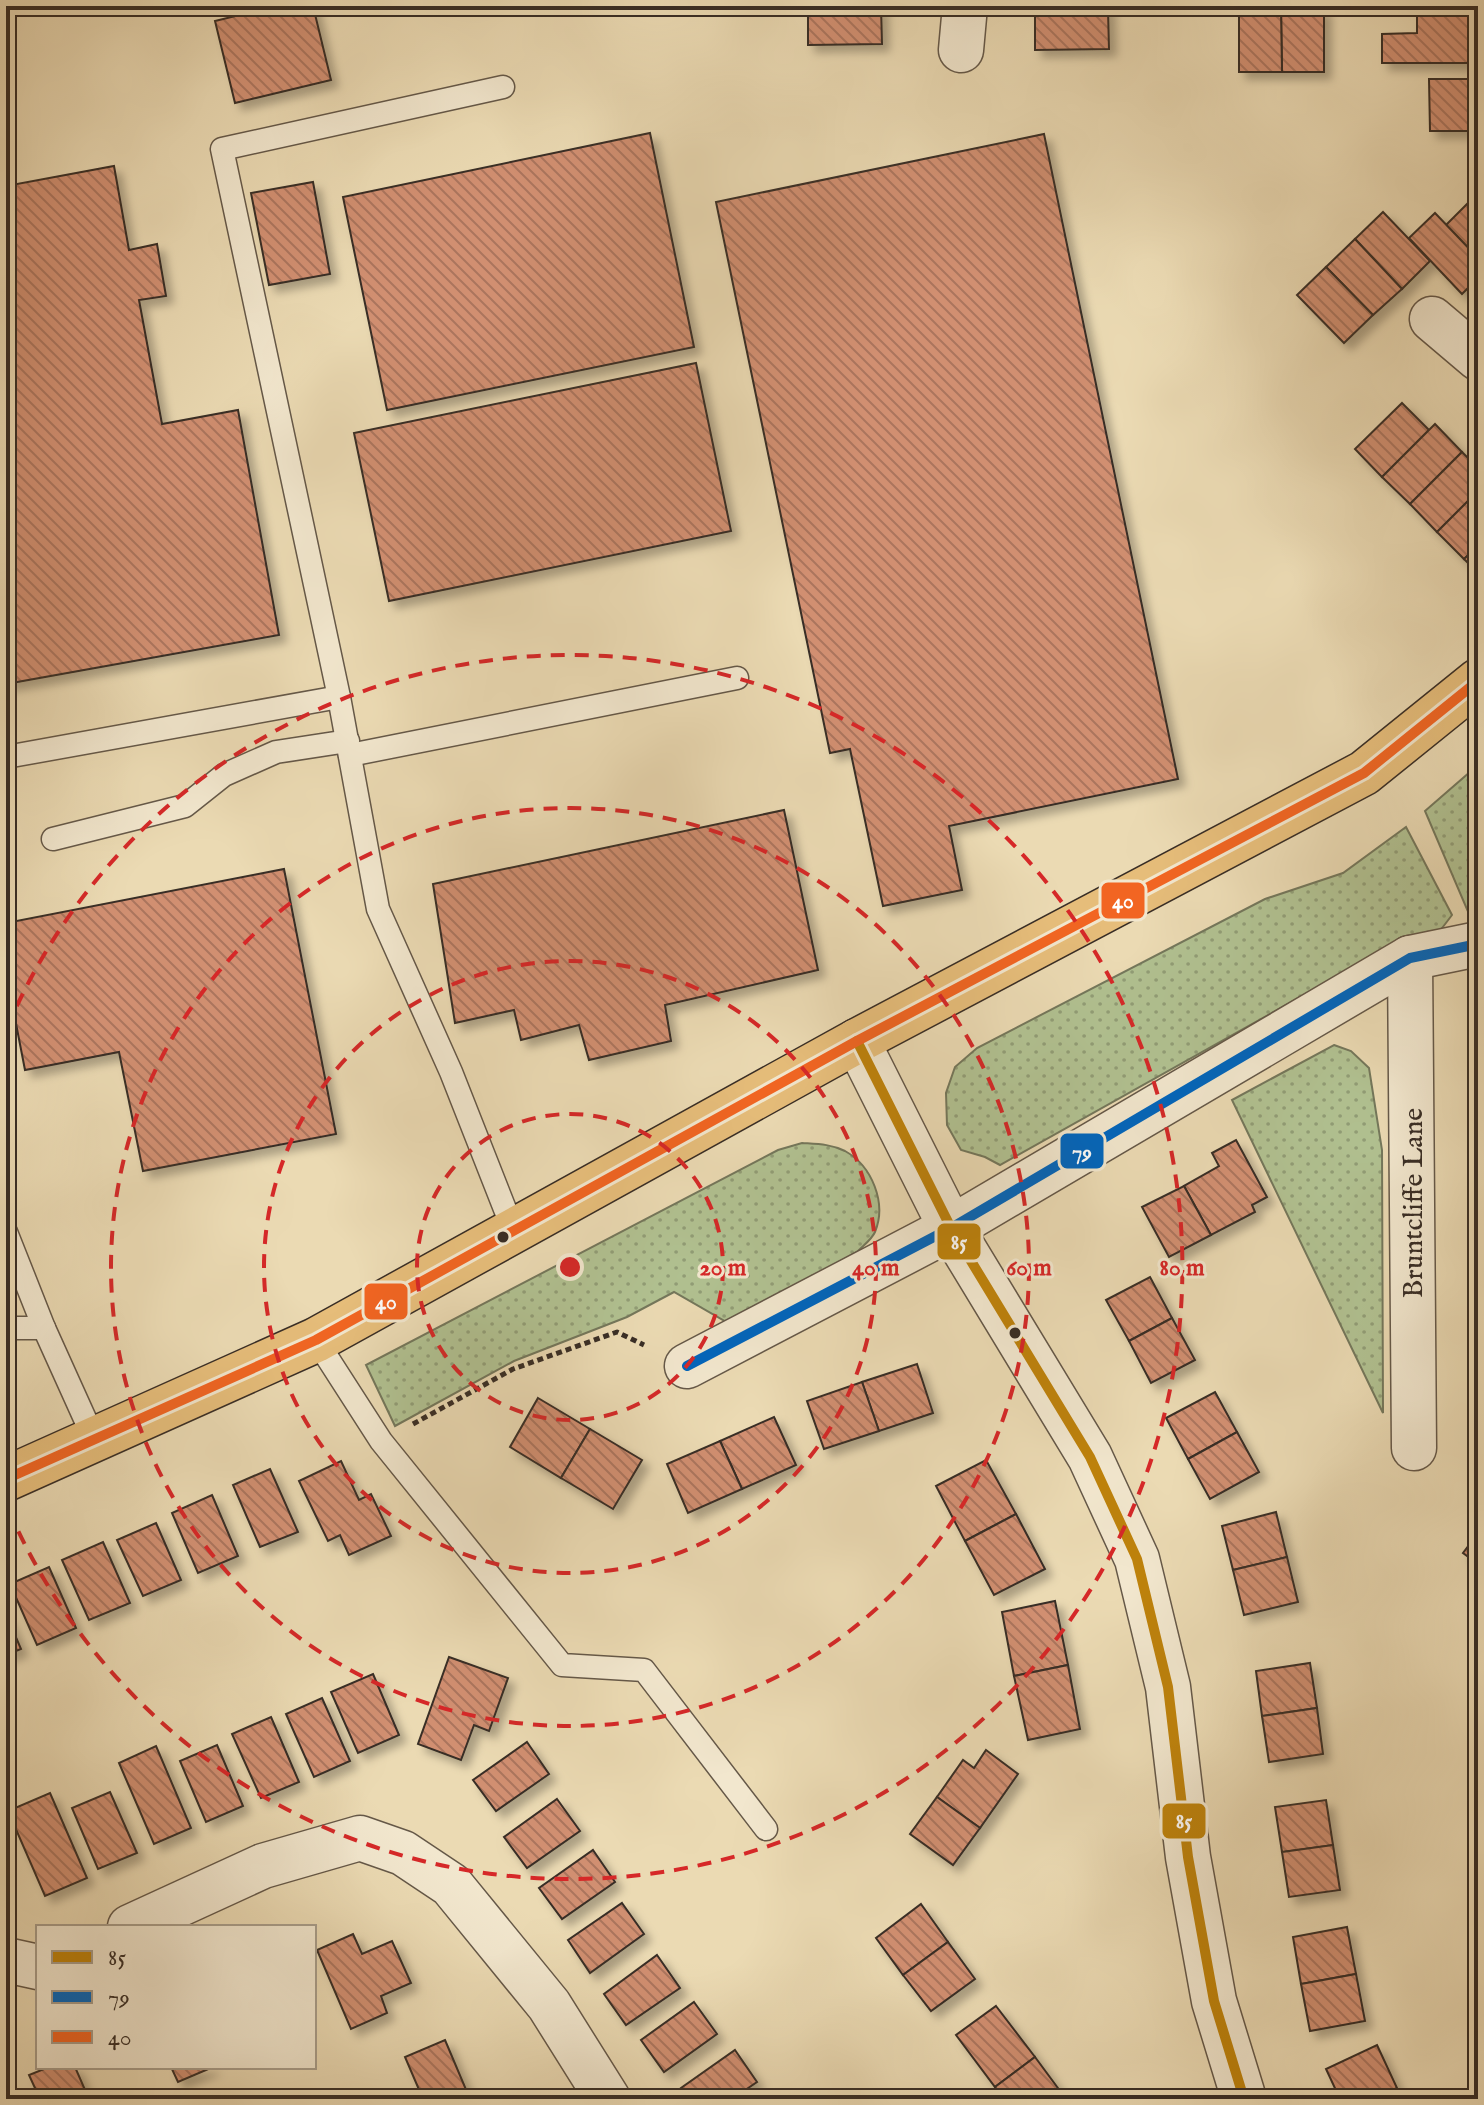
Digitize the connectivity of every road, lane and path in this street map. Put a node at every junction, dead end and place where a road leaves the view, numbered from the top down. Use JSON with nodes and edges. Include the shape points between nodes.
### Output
{"nodes":[{"id":1,"x":965,"y":6,"type":"edge"},
{"id":2,"x":961,"y":50,"type":"dead end"},
{"id":3,"x":503,"y":87,"type":"dead end"},
{"id":4,"x":1432,"y":319,"type":"dead end"},
{"id":5,"x":1478,"y":358,"type":"edge"},
{"id":6,"x":737,"y":678,"type":"dead end"},
{"id":7,"x":1478,"y":681,"type":"edge"},
{"id":8,"x":339,"y":697,"type":"junction"},
{"id":9,"x":349,"y":748,"type":"junction"},
{"id":10,"x":6,"y":757,"type":"edge"},
{"id":11,"x":53,"y":839,"type":"dead end"},
{"id":12,"x":1478,"y":944,"type":"edge"},
{"id":13,"x":1410,"y":958,"type":"junction"},
{"id":14,"x":857,"y":1041,"type":"junction"},
{"id":15,"x":951,"y":1228,"type":"junction"},
{"id":16,"x":6,"y":1232,"type":"edge"},
{"id":17,"x":514,"y":1232,"type":"junction"},
{"id":18,"x":6,"y":1325,"type":"edge"},
{"id":19,"x":44,"y":1328,"type":"junction"},
{"id":20,"x":316,"y":1340,"type":"junction"},
{"id":21,"x":687,"y":1366,"type":"joint"},
{"id":22,"x":95,"y":1441,"type":"junction"},
{"id":23,"x":381,"y":1441,"type":"junction"},
{"id":24,"x":1414,"y":1448,"type":"dead end"},
{"id":25,"x":6,"y":1479,"type":"edge"},
{"id":26,"x":766,"y":1829,"type":"dead end"},
{"id":27,"x":134,"y":1925,"type":"edge"},
{"id":28,"x":6,"y":1960,"type":"edge"},
{"id":29,"x":36,"y":1967,"type":"edge"},
{"id":30,"x":608,"y":2099,"type":"edge"},
{"id":31,"x":1244,"y":2099,"type":"edge"}],
"edges":[{"from":1,"to":2,"type":"street"},
{"from":3,"to":8,"type":"lane","via":[[222,149]]},
{"from":4,"to":5,"type":"street"},
{"from":6,"to":9,"type":"lane"},
{"from":7,"to":14,"type":"main road","via":[[1364,773]]},
{"from":8,"to":9,"type":"lane"},
{"from":8,"to":10,"type":"lane"},
{"from":9,"to":11,"type":"lane","via":[[276,752],[224,775],[185,806]]},
{"from":9,"to":17,"type":"lane","via":[[378,909],[451,1072]]},
{"from":12,"to":13,"type":"street"},
{"from":13,"to":15,"type":"street"},
{"from":13,"to":24,"type":"street","name":"Bruntcliffe Lane"},
{"from":14,"to":15,"type":"street"},
{"from":14,"to":17,"type":"main road"},
{"from":15,"to":21,"type":"street"},
{"from":15,"to":31,"type":"street","via":[[1090,1457],[1137,1559],[1168,1687],[1188,1857],[1214,2001]]},
{"from":16,"to":19,"type":"lane"},
{"from":17,"to":20,"type":"main road"},
{"from":18,"to":19,"type":"lane"},
{"from":19,"to":22,"type":"lane"},
{"from":20,"to":22,"type":"main road"},
{"from":20,"to":23,"type":"lane"},
{"from":21,"to":23,"type":"path","via":[[617,1332],[513,1369]]},
{"from":22,"to":25,"type":"main road"},
{"from":23,"to":26,"type":"lane","via":[[562,1665],[644,1670]]},
{"from":27,"to":30,"type":"street","via":[[263,1866],[360,1838],[403,1853],[451,1885],[549,2005]]},
{"from":28,"to":29,"type":"street"}]}
